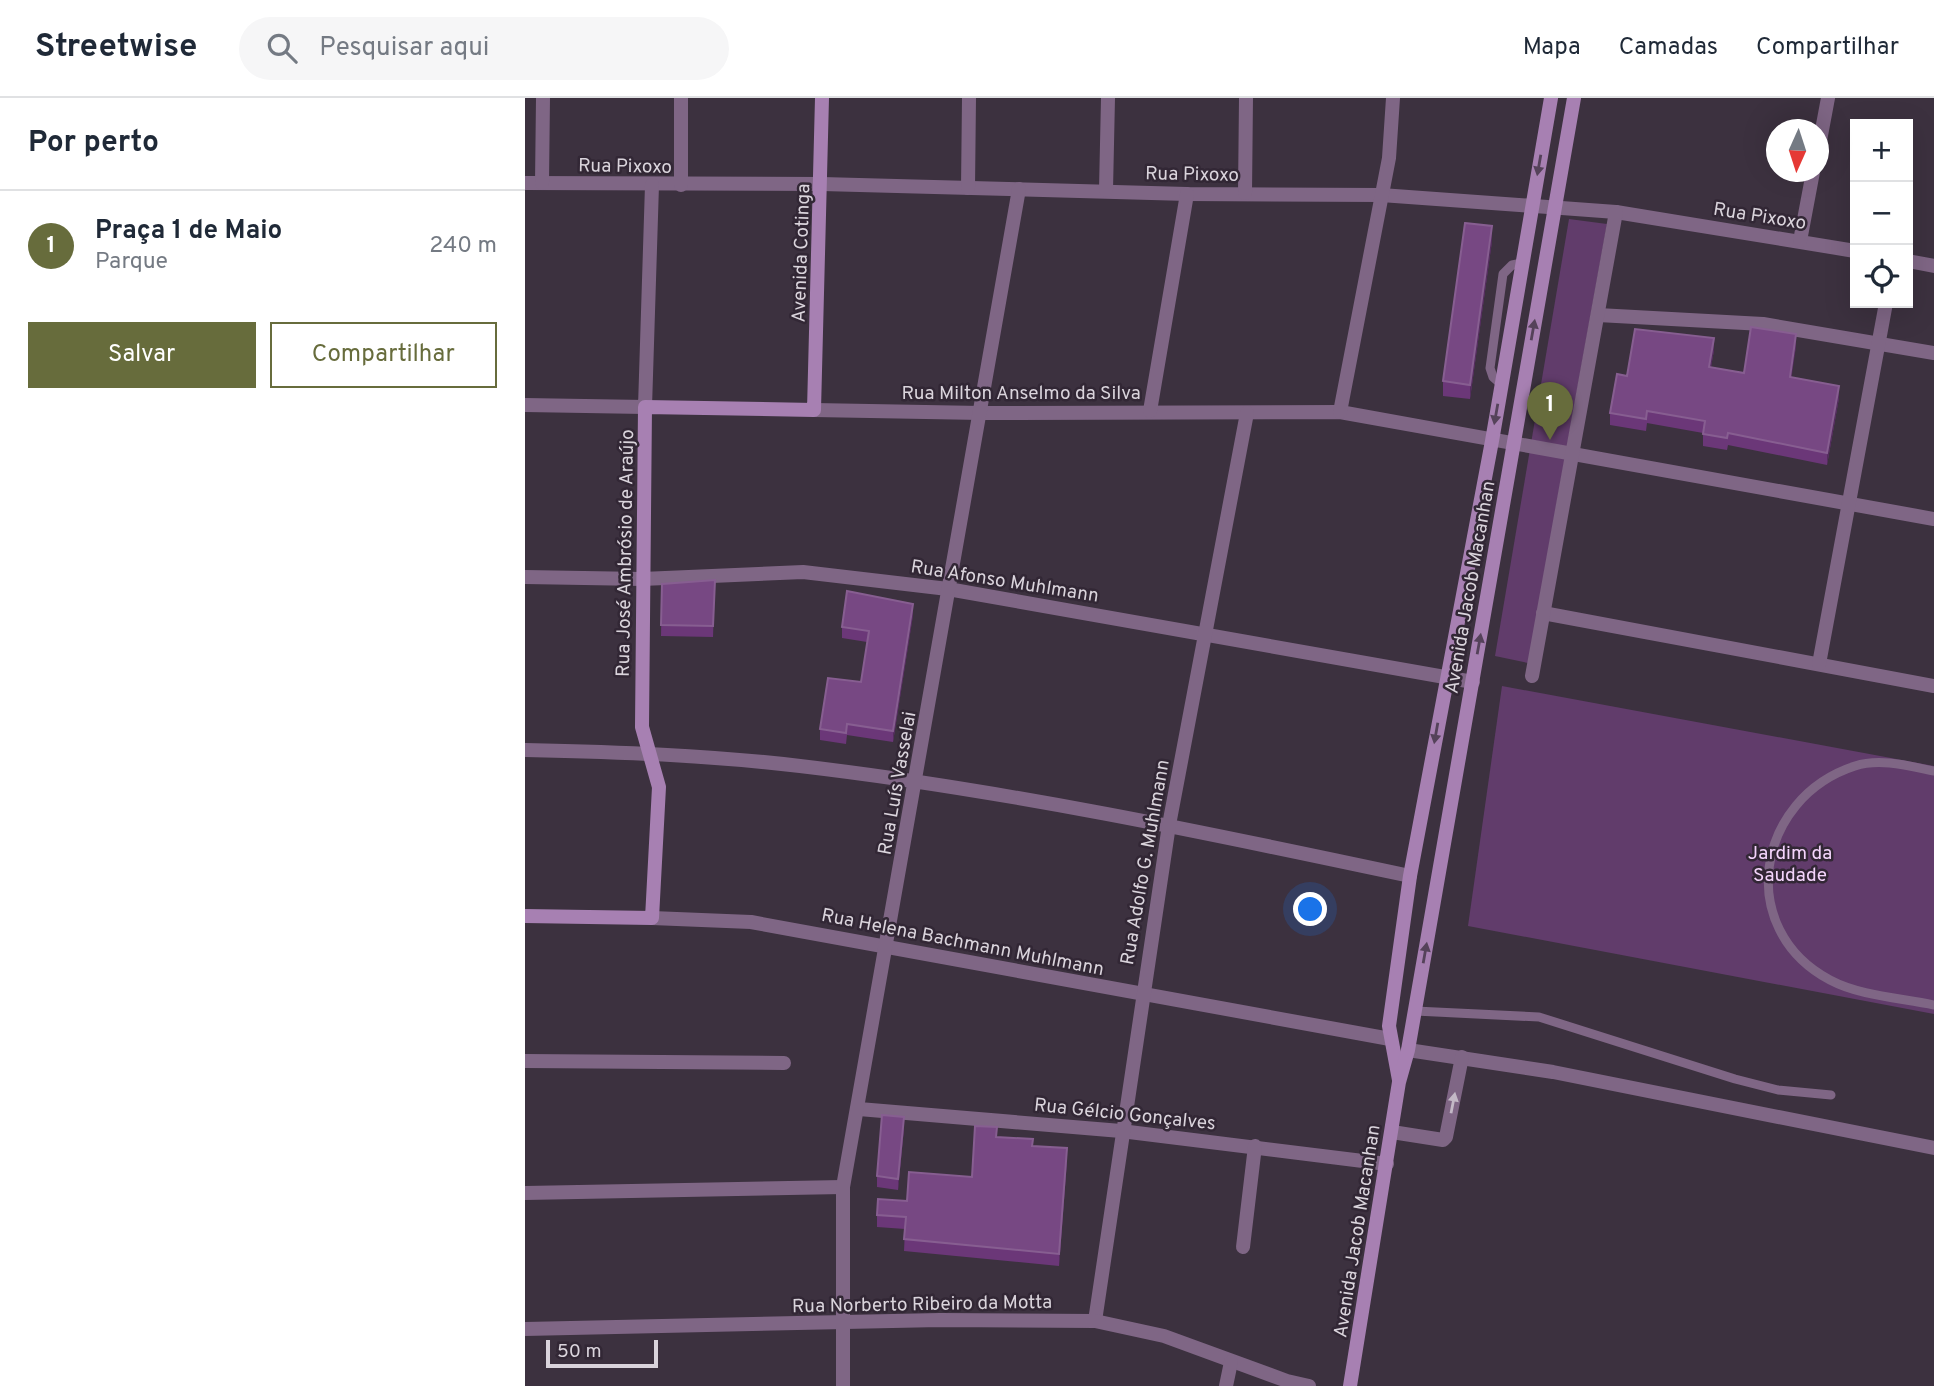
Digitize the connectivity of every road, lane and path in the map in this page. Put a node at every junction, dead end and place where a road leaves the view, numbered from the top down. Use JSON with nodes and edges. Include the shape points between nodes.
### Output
{"nodes":[{"id":1,"x":543,"y":98,"type":"edge"},
{"id":2,"x":681,"y":98,"type":"edge"},
{"id":3,"x":822,"y":98,"type":"edge"},
{"id":4,"x":969,"y":98,"type":"edge"},
{"id":5,"x":1108,"y":98,"type":"edge"},
{"id":6,"x":1247,"y":98,"type":"edge"},
{"id":7,"x":1392,"y":98,"type":"edge"},
{"id":8,"x":1551,"y":98,"type":"edge"},
{"id":9,"x":1574,"y":98,"type":"edge"},
{"id":10,"x":1828,"y":98,"type":"edge"},
{"id":11,"x":1824,"y":119,"type":"edge"},
{"id":12,"x":1812,"y":182,"type":"edge"},
{"id":13,"x":525,"y":183,"type":"edge"},
{"id":14,"x":542,"y":183,"type":"junction"},
{"id":15,"x":821,"y":184,"type":"junction"},
{"id":16,"x":652,"y":185,"type":"junction"},
{"id":17,"x":681,"y":185,"type":"junction"},
{"id":18,"x":968,"y":188,"type":"junction"},
{"id":19,"x":1019,"y":189,"type":"junction"},
{"id":20,"x":1106,"y":190,"type":"junction"},
{"id":21,"x":1245,"y":193,"type":"junction"},
{"id":22,"x":1188,"y":194,"type":"junction"},
{"id":23,"x":1381,"y":195,"type":"junction"},
{"id":24,"x":1531,"y":205,"type":"junction"},
{"id":25,"x":1555,"y":205,"type":"junction"},
{"id":26,"x":1616,"y":212,"type":"junction"},
{"id":27,"x":1800,"y":241,"type":"junction"},
{"id":28,"x":1850,"y":250,"type":"edge"},
{"id":29,"x":1913,"y":262,"type":"edge"},
{"id":30,"x":1934,"y":266,"type":"edge"},
{"id":31,"x":1885,"y":308,"type":"edge"},
{"id":32,"x":1598,"y":315,"type":"junction"},
{"id":33,"x":1879,"y":343,"type":"junction"},
{"id":34,"x":1934,"y":353,"type":"edge"},
{"id":35,"x":525,"y":405,"type":"edge"},
{"id":36,"x":645,"y":407,"type":"junction"},
{"id":37,"x":814,"y":410,"type":"junction"},
{"id":38,"x":1150,"y":411,"type":"junction"},
{"id":39,"x":1340,"y":412,"type":"junction"},
{"id":40,"x":981,"y":413,"type":"junction"},
{"id":41,"x":1247,"y":413,"type":"junction"},
{"id":42,"x":1492,"y":441,"type":"junction"},
{"id":43,"x":1513,"y":445,"type":"junction"},
{"id":44,"x":1573,"y":456,"type":"junction"},
{"id":45,"x":1848,"y":504,"type":"junction"},
{"id":46,"x":1934,"y":519,"type":"edge"},
{"id":47,"x":525,"y":577,"type":"edge"},
{"id":48,"x":642,"y":579,"type":"junction"},
{"id":49,"x":948,"y":589,"type":"junction"},
{"id":50,"x":1543,"y":613,"type":"junction"},
{"id":51,"x":1203,"y":634,"type":"junction"},
{"id":52,"x":1819,"y":664,"type":"junction"},
{"id":53,"x":1532,"y":676,"type":"dead end"},
{"id":54,"x":1446,"y":678,"type":"junction"},
{"id":55,"x":1473,"y":682,"type":"junction"},
{"id":56,"x":1934,"y":686,"type":"edge"},
{"id":57,"x":525,"y":750,"type":"edge"},
{"id":58,"x":649,"y":752,"type":"junction"},
{"id":59,"x":1934,"y":771,"type":"edge"},
{"id":60,"x":916,"y":783,"type":"junction"},
{"id":61,"x":1169,"y":825,"type":"junction"},
{"id":62,"x":1410,"y":876,"type":"junction"},
{"id":63,"x":525,"y":916,"type":"edge"},
{"id":64,"x":652,"y":918,"type":"junction"},
{"id":65,"x":885,"y":946,"type":"junction"},
{"id":66,"x":1142,"y":993,"type":"junction"},
{"id":67,"x":1934,"y":1005,"type":"edge"},
{"id":68,"x":1414,"y":1016,"type":"junction"},
{"id":69,"x":1390,"y":1039,"type":"junction"},
{"id":70,"x":1408,"y":1051,"type":"junction"},
{"id":71,"x":1462,"y":1057,"type":"junction"},
{"id":72,"x":525,"y":1061,"type":"edge"},
{"id":73,"x":783,"y":1063,"type":"dead end"},
{"id":74,"x":1399,"y":1082,"type":"junction"},
{"id":75,"x":1831,"y":1095,"type":"dead end"},
{"id":76,"x":859,"y":1109,"type":"junction"},
{"id":77,"x":1121,"y":1131,"type":"junction"},
{"id":78,"x":1392,"y":1132,"type":"junction"},
{"id":79,"x":1255,"y":1146,"type":"junction"},
{"id":80,"x":1934,"y":1148,"type":"edge"},
{"id":81,"x":1387,"y":1164,"type":"junction"},
{"id":82,"x":843,"y":1187,"type":"junction"},
{"id":83,"x":525,"y":1193,"type":"edge"},
{"id":84,"x":1243,"y":1247,"type":"dead end"},
{"id":85,"x":1095,"y":1321,"type":"junction"},
{"id":86,"x":842,"y":1323,"type":"junction"},
{"id":87,"x":525,"y":1329,"type":"edge"},
{"id":88,"x":1231,"y":1362,"type":"junction"},
{"id":89,"x":843,"y":1386,"type":"edge"},
{"id":90,"x":1226,"y":1386,"type":"edge"},
{"id":91,"x":1309,"y":1386,"type":"edge"},
{"id":92,"x":1350,"y":1386,"type":"edge"}],
"edges":[{"from":1,"to":14,"type":"street"},
{"from":2,"to":17,"type":"street"},
{"from":3,"to":15,"type":"main road","name":"Avenida Cotinga"},
{"from":4,"to":18,"type":"street"},
{"from":5,"to":20,"type":"street"},
{"from":6,"to":21,"type":"street"},
{"from":7,"to":23,"type":"street","via":[[1389,158]]},
{"from":8,"to":24,"type":"main road","name":"Avenida Jacob Macanhan","one_way":true},
{"from":9,"to":25,"type":"main road","name":"Avenida Jacob Macanhan"},
{"from":10,"to":11,"type":"street"},
{"from":12,"to":27,"type":"street"},
{"from":13,"to":14,"type":"street","name":"Rua Pixoxo"},
{"from":14,"to":16,"type":"street","name":"Rua Pixoxo"},
{"from":15,"to":17,"type":"street","name":"Rua Pixoxo"},
{"from":15,"to":18,"type":"street","name":"Rua Pixoxo"},
{"from":15,"to":37,"type":"main road","name":"Avenida Cotinga"},
{"from":16,"to":17,"type":"street","name":"Rua Pixoxo"},
{"from":16,"to":36,"type":"street","name":"Rua José Ambrósio de Araújo"},
{"from":18,"to":19,"type":"street","name":"Rua Pixoxo"},
{"from":19,"to":20,"type":"street","name":"Rua Pixoxo"},
{"from":19,"to":40,"type":"street","name":"Rua Luís Vasselai"},
{"from":20,"to":22,"type":"street","name":"Rua Pixoxo"},
{"from":21,"to":22,"type":"street","name":"Rua Pixoxo"},
{"from":21,"to":23,"type":"street","name":"Rua Pixoxo"},
{"from":22,"to":38,"type":"street"},
{"from":23,"to":24,"type":"street","name":"Rua Pixoxo"},
{"from":23,"to":39,"type":"street"},
{"from":24,"to":25,"type":"street","name":"Rua Pixoxo"},
{"from":24,"to":42,"type":"main road","name":"Avenida Jacob Macanhan","one_way":true},
{"from":25,"to":26,"type":"street","name":"Rua Pixoxo"},
{"from":43,"to":25,"type":"main road","name":"Avenida Jacob Macanhan","one_way":true},
{"from":26,"to":27,"type":"street","name":"Rua Pixoxo"},
{"from":26,"to":32,"type":"street"},
{"from":27,"to":28,"type":"street","name":"Rua Pixoxo"},
{"from":29,"to":30,"type":"street"},
{"from":31,"to":33,"type":"street"},
{"from":32,"to":33,"type":"street","via":[[1763,324]]},
{"from":32,"to":44,"type":"street"},
{"from":33,"to":34,"type":"street"},
{"from":33,"to":45,"type":"street"},
{"from":35,"to":36,"type":"street","name":"Rua Milton Anselmo da Silva"},
{"from":36,"to":37,"type":"main road","name":"Rua Milton Anselmo da Silva"},
{"from":36,"to":48,"type":"main road","name":"Rua José Ambrósio de Araújo"},
{"from":37,"to":40,"type":"street","name":"Rua Milton Anselmo da Silva"},
{"from":38,"to":40,"type":"street","name":"Rua Milton Anselmo da Silva"},
{"from":38,"to":41,"type":"street","name":"Rua Milton Anselmo da Silva"},
{"from":39,"to":41,"type":"street","name":"Rua Milton Anselmo da Silva"},
{"from":39,"to":42,"type":"street","name":"Rua Milton Anselmo da Silva"},
{"from":40,"to":49,"type":"street","name":"Rua Luís Vasselai"},
{"from":41,"to":51,"type":"street","name":"Rua Adolfo G. Muhlmann"},
{"from":42,"to":43,"type":"street","name":"Rua Milton Anselmo da Silva"},
{"from":42,"to":54,"type":"main road","name":"Avenida Jacob Macanhan"},
{"from":43,"to":44,"type":"street","name":"Rua Milton Anselmo da Silva"},
{"from":55,"to":43,"type":"main road","name":"Avenida Jacob Macanhan","one_way":true},
{"from":44,"to":45,"type":"street","name":"Rua Milton Anselmo da Silva"},
{"from":44,"to":50,"type":"street"},
{"from":45,"to":46,"type":"street","name":"Rua Milton Anselmo da Silva"},
{"from":45,"to":52,"type":"street"},
{"from":47,"to":48,"type":"street","name":"Rua Afonso Muhlmann"},
{"from":48,"to":49,"type":"street","name":"Rua Afonso Muhlmann","via":[[803,572]]},
{"from":48,"to":58,"type":"main road","name":"Rua José Ambrósio de Araújo","via":[[642,727]]},
{"from":49,"to":51,"type":"street","name":"Rua Afonso Muhlmann"},
{"from":49,"to":60,"type":"street","name":"Rua Luís Vasselai"},
{"from":50,"to":52,"type":"street"},
{"from":50,"to":53,"type":"street"},
{"from":51,"to":54,"type":"street","name":"Rua Afonso Muhlmann"},
{"from":51,"to":61,"type":"street","name":"Rua Adolfo G. Muhlmann"},
{"from":52,"to":56,"type":"street"},
{"from":54,"to":55,"type":"street","name":"Rua Afonso Muhlmann"},
{"from":54,"to":62,"type":"main road","name":"Avenida Jacob Macanhan","one_way":true},
{"from":68,"to":55,"type":"main road","name":"Avenida Jacob Macanhan","one_way":true},
{"from":57,"to":58,"type":"street"},
{"from":58,"to":60,"type":"street","via":[[800,766]]},
{"from":58,"to":64,"type":"main road","name":"Rua José Ambrósio de Araújo","via":[[659,787]]},
{"from":59,"to":67,"type":"lane","via":[[1885,762],[1856,765],[1814,785],[1790,809],[1773,840],[1767,868],[1770,903],[1779,929],[1800,957],[1829,980],[1852,989]]},
{"from":60,"to":61,"type":"street"},
{"from":60,"to":65,"type":"street","name":"Rua Luís Vasselai"},
{"from":61,"to":62,"type":"street"},
{"from":61,"to":66,"type":"street","name":"Rua Adolfo G. Muhlmann"},
{"from":62,"to":69,"type":"main road","name":"Avenida Jacob Macanhan"},
{"from":63,"to":64,"type":"main road","name":"Rua Helena Bachmann Muhlmann"},
{"from":64,"to":65,"type":"street","name":"Rua Helena Bachmann Muhlmann","via":[[751,922]]},
{"from":65,"to":66,"type":"street","name":"Rua Helena Bachmann Muhlmann"},
{"from":65,"to":76,"type":"street","name":"Rua Luís Vasselai"},
{"from":66,"to":69,"type":"street","name":"Rua Helena Bachmann Muhlmann"},
{"from":66,"to":77,"type":"street","name":"Rua Adolfo G. Muhlmann"},
{"from":68,"to":69,"type":"main road"},
{"from":68,"to":70,"type":"main road","name":"Avenida Jacob Macanhan"},
{"from":68,"to":75,"type":"lane","via":[[1539,1017],[1735,1079],[1778,1090]]},
{"from":69,"to":74,"type":"main road","name":"Avenida Jacob Macanhan"},
{"from":70,"to":71,"type":"street"},
{"from":70,"to":74,"type":"main road","name":"Avenida Jacob Macanhan"},
{"from":78,"to":71,"type":"street","one_way":true,"via":[[1435,1140],[1446,1137]]},
{"from":71,"to":80,"type":"street"},
{"from":72,"to":73,"type":"street"},
{"from":74,"to":78,"type":"main road","name":"Avenida Jacob Macanhan"},
{"from":76,"to":77,"type":"street","name":"Rua Gélcio Gonçalves"},
{"from":76,"to":82,"type":"street","name":"Rua Luís Vasselai"},
{"from":77,"to":79,"type":"street","name":"Rua Gélcio Gonçalves"},
{"from":77,"to":85,"type":"street","name":"Rua Adolfo G. Muhlmann"},
{"from":78,"to":81,"type":"main road","name":"Avenida Jacob Macanhan"},
{"from":79,"to":81,"type":"street","name":"Rua Gélcio Gonçalves"},
{"from":79,"to":84,"type":"street"},
{"from":81,"to":92,"type":"main road","name":"Avenida Jacob Macanhan"},
{"from":82,"to":83,"type":"street"},
{"from":82,"to":86,"type":"street","name":"Rua Luís Vasselai"},
{"from":85,"to":86,"type":"street","name":"Rua Norberto Ribeiro da Motta"},
{"from":85,"to":88,"type":"street","name":"Rua Norberto Ribeiro da Motta","via":[[1164,1336]]},
{"from":86,"to":87,"type":"street","name":"Rua Norberto Ribeiro da Motta"},
{"from":86,"to":89,"type":"street","name":"Rua Luís Vasselai"},
{"from":88,"to":90,"type":"street"},
{"from":88,"to":91,"type":"street","name":"Rua Norberto Ribeiro da Motta"}]}
